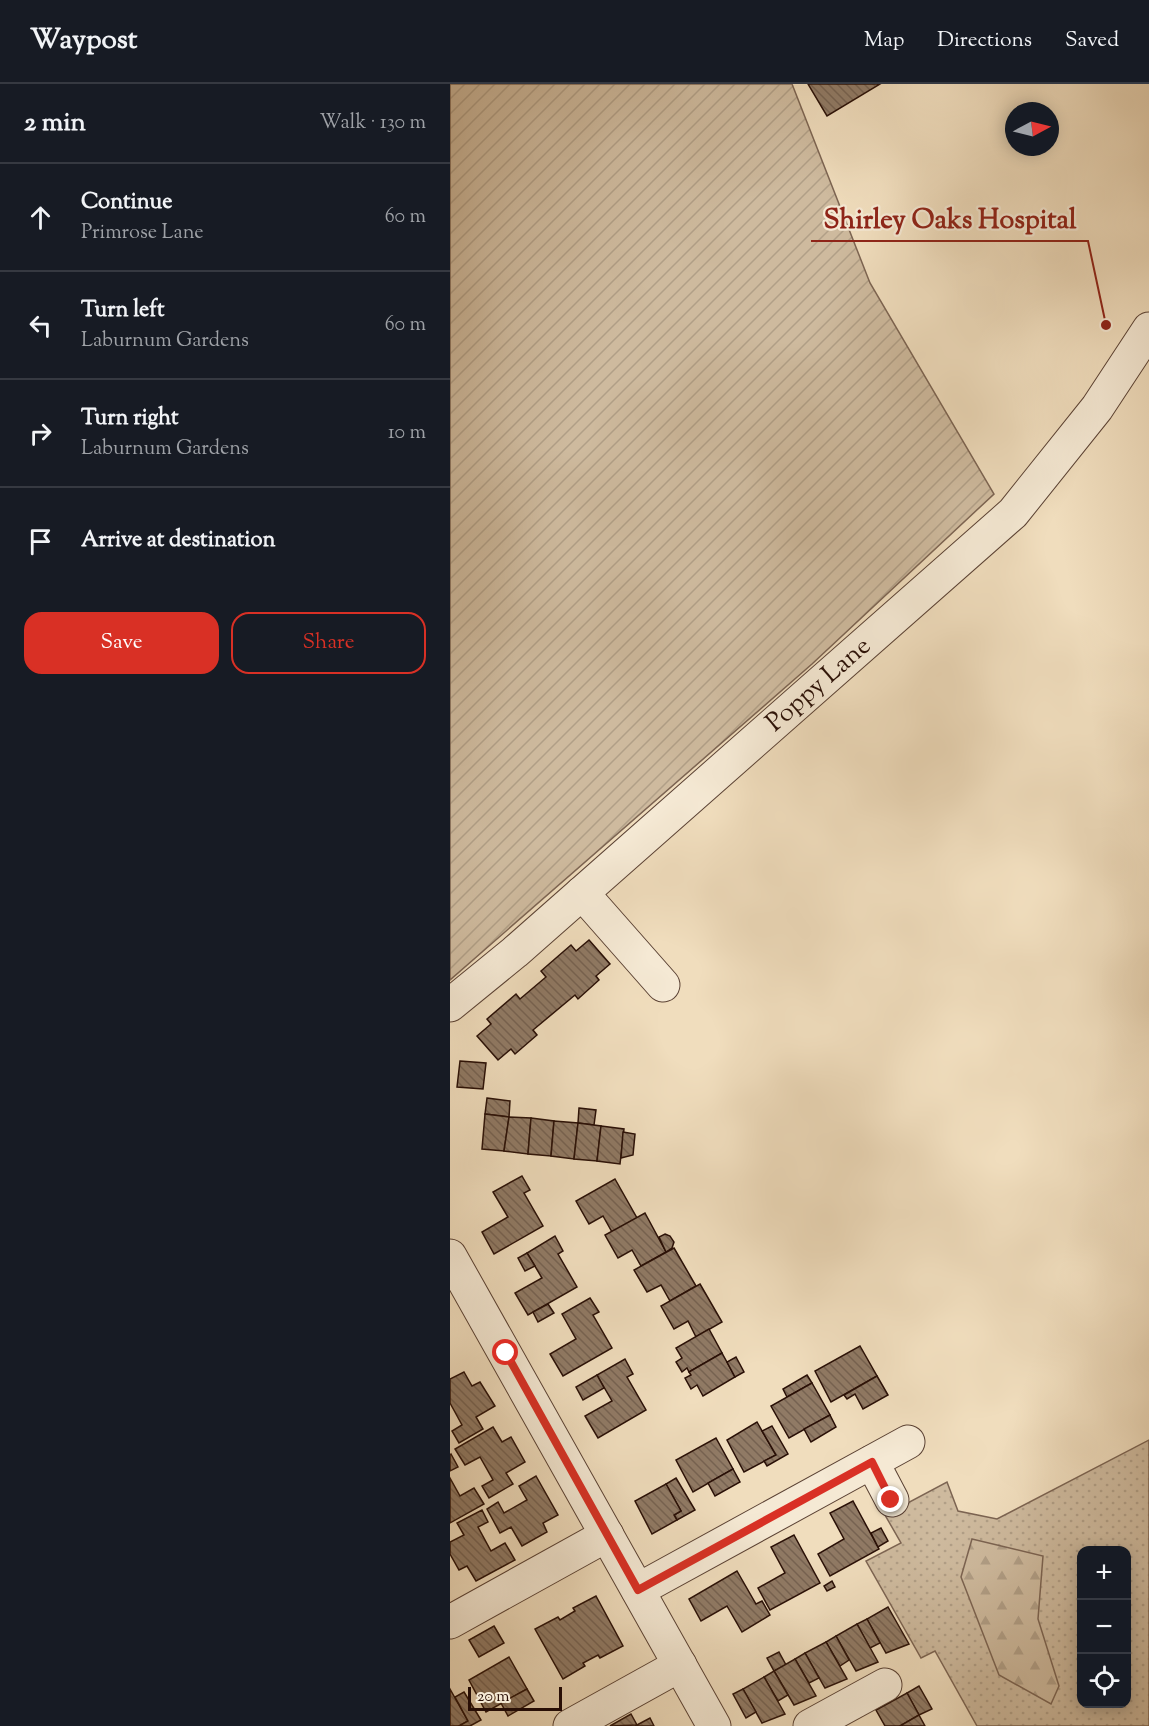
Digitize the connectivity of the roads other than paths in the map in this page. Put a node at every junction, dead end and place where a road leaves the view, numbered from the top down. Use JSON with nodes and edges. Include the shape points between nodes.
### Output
{"nodes":[{"id":1,"x":1149,"y":329,"type":"edge"},
{"id":2,"x":582,"y":893,"type":"junction"},
{"id":3,"x":663,"y":985,"type":"dead end"},
{"id":4,"x":450,"y":1005,"type":"edge"},
{"id":5,"x":450,"y":1256,"type":"edge"},
{"id":6,"x":908,"y":1442,"type":"dead end"},
{"id":7,"x":872,"y":1462,"type":"junction"},
{"id":8,"x":891,"y":1500,"type":"dead end"},
{"id":9,"x":607,"y":1535,"type":"junction"},
{"id":10,"x":638,"y":1590,"type":"junction"},
{"id":11,"x":454,"y":1610,"type":"edge"},
{"id":12,"x":680,"y":1665,"type":"junction"},
{"id":13,"x":885,"y":1684,"type":"dead end"},
{"id":14,"x":824,"y":1723,"type":"edge"},
{"id":15,"x":570,"y":1726,"type":"edge"},
{"id":16,"x":714,"y":1726,"type":"edge"}],
"edges":[{"from":1,"to":2,"type":"street","name":"Poppy Lane","via":[[1097,408],[1013,513]]},
{"from":2,"to":3,"type":"street"},
{"from":2,"to":4,"type":"street","name":"Poppy Lane"},
{"from":5,"to":9,"type":"street"},
{"from":6,"to":7,"type":"street"},
{"from":7,"to":8,"type":"street"},
{"from":7,"to":10,"type":"street"},
{"from":9,"to":10,"type":"street"},
{"from":9,"to":11,"type":"street"},
{"from":10,"to":12,"type":"street"},
{"from":12,"to":15,"type":"street"},
{"from":12,"to":16,"type":"street"},
{"from":13,"to":14,"type":"street"}]}
